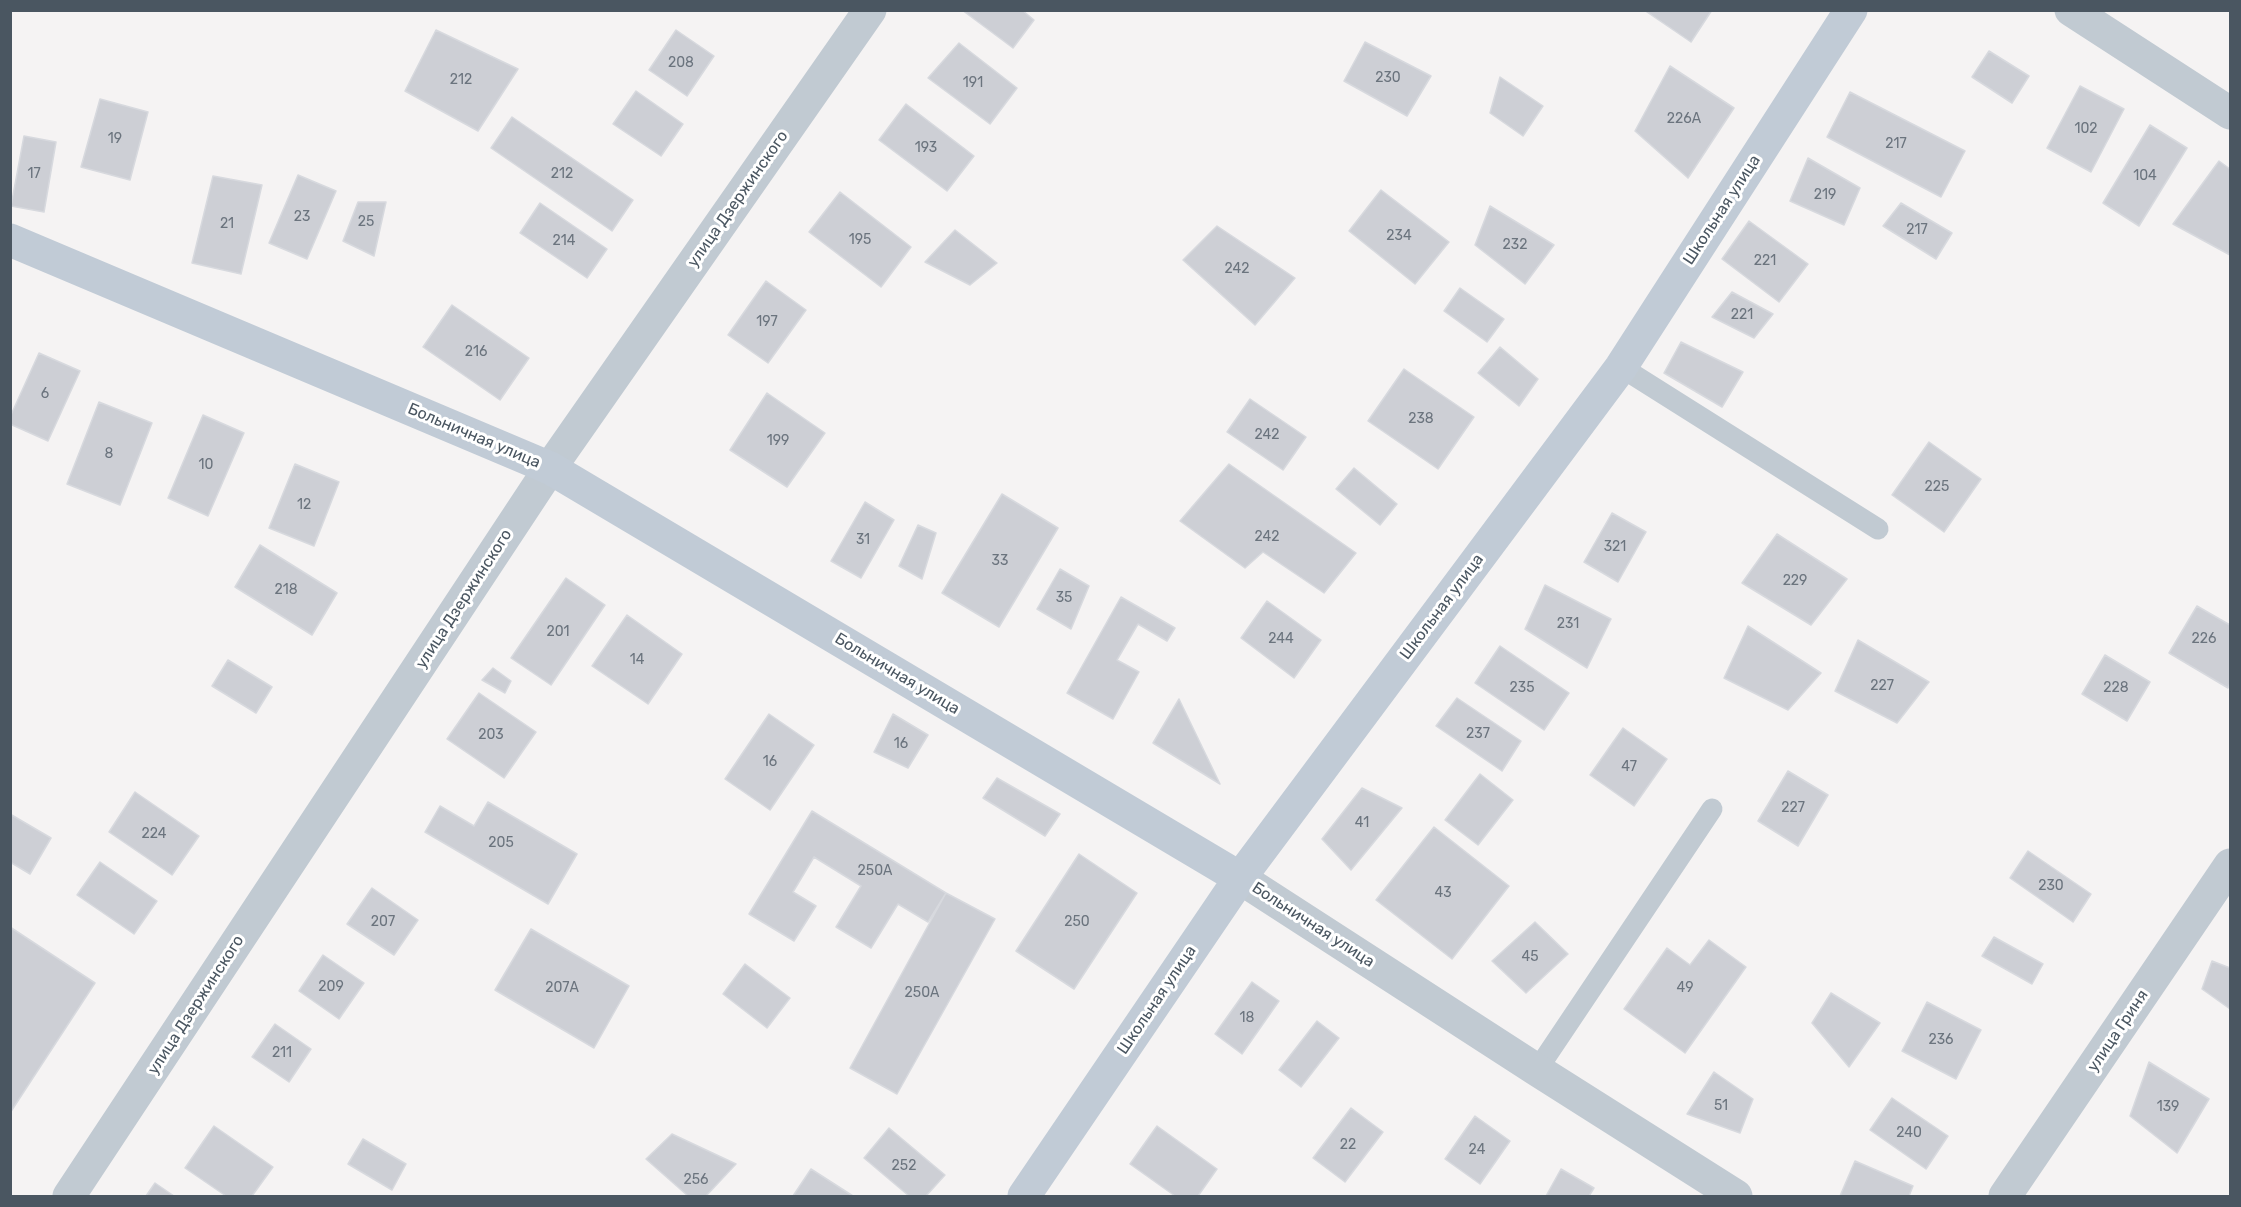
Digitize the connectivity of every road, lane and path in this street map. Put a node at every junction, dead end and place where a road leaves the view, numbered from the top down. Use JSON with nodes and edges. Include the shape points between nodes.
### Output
{"nodes":[{"id":1,"x":870,"y":10,"type":"edge"},
{"id":2,"x":1851,"y":10,"type":"edge"},
{"id":3,"x":2070,"y":10,"type":"edge"},
{"id":4,"x":2230,"y":113,"type":"edge"},
{"id":5,"x":10,"y":240,"type":"edge"},
{"id":6,"x":1621,"y":367,"type":"junction"},
{"id":7,"x":550,"y":468,"type":"junction"},
{"id":8,"x":1878,"y":529,"type":"dead end"},
{"id":9,"x":1712,"y":809,"type":"dead end"},
{"id":10,"x":2230,"y":866,"type":"edge"},
{"id":11,"x":1240,"y":878,"type":"junction"},
{"id":12,"x":1537,"y":1070,"type":"junction"},
{"id":13,"x":69,"y":1197,"type":"edge"},
{"id":14,"x":1024,"y":1197,"type":"edge"},
{"id":15,"x":1736,"y":1197,"type":"edge"},
{"id":16,"x":2005,"y":1197,"type":"edge"}],
"edges":[{"from":1,"to":7,"type":"street","name":"улица Дзержинского"},
{"from":2,"to":6,"type":"street","name":"Школьная улица"},
{"from":3,"to":4,"type":"street"},
{"from":5,"to":7,"type":"street","name":"Больничная улица"},
{"from":6,"to":8,"type":"lane"},
{"from":6,"to":11,"type":"street","name":"Школьная улица"},
{"from":7,"to":11,"type":"street","name":"Больничная улица"},
{"from":7,"to":13,"type":"street","name":"улица Дзержинского"},
{"from":9,"to":12,"type":"lane"},
{"from":10,"to":16,"type":"street","name":"улица Гриня"},
{"from":11,"to":12,"type":"street","name":"Больничная улица"},
{"from":11,"to":14,"type":"street","name":"Школьная улица"},
{"from":12,"to":15,"type":"street","name":"Больничная улица"}]}
